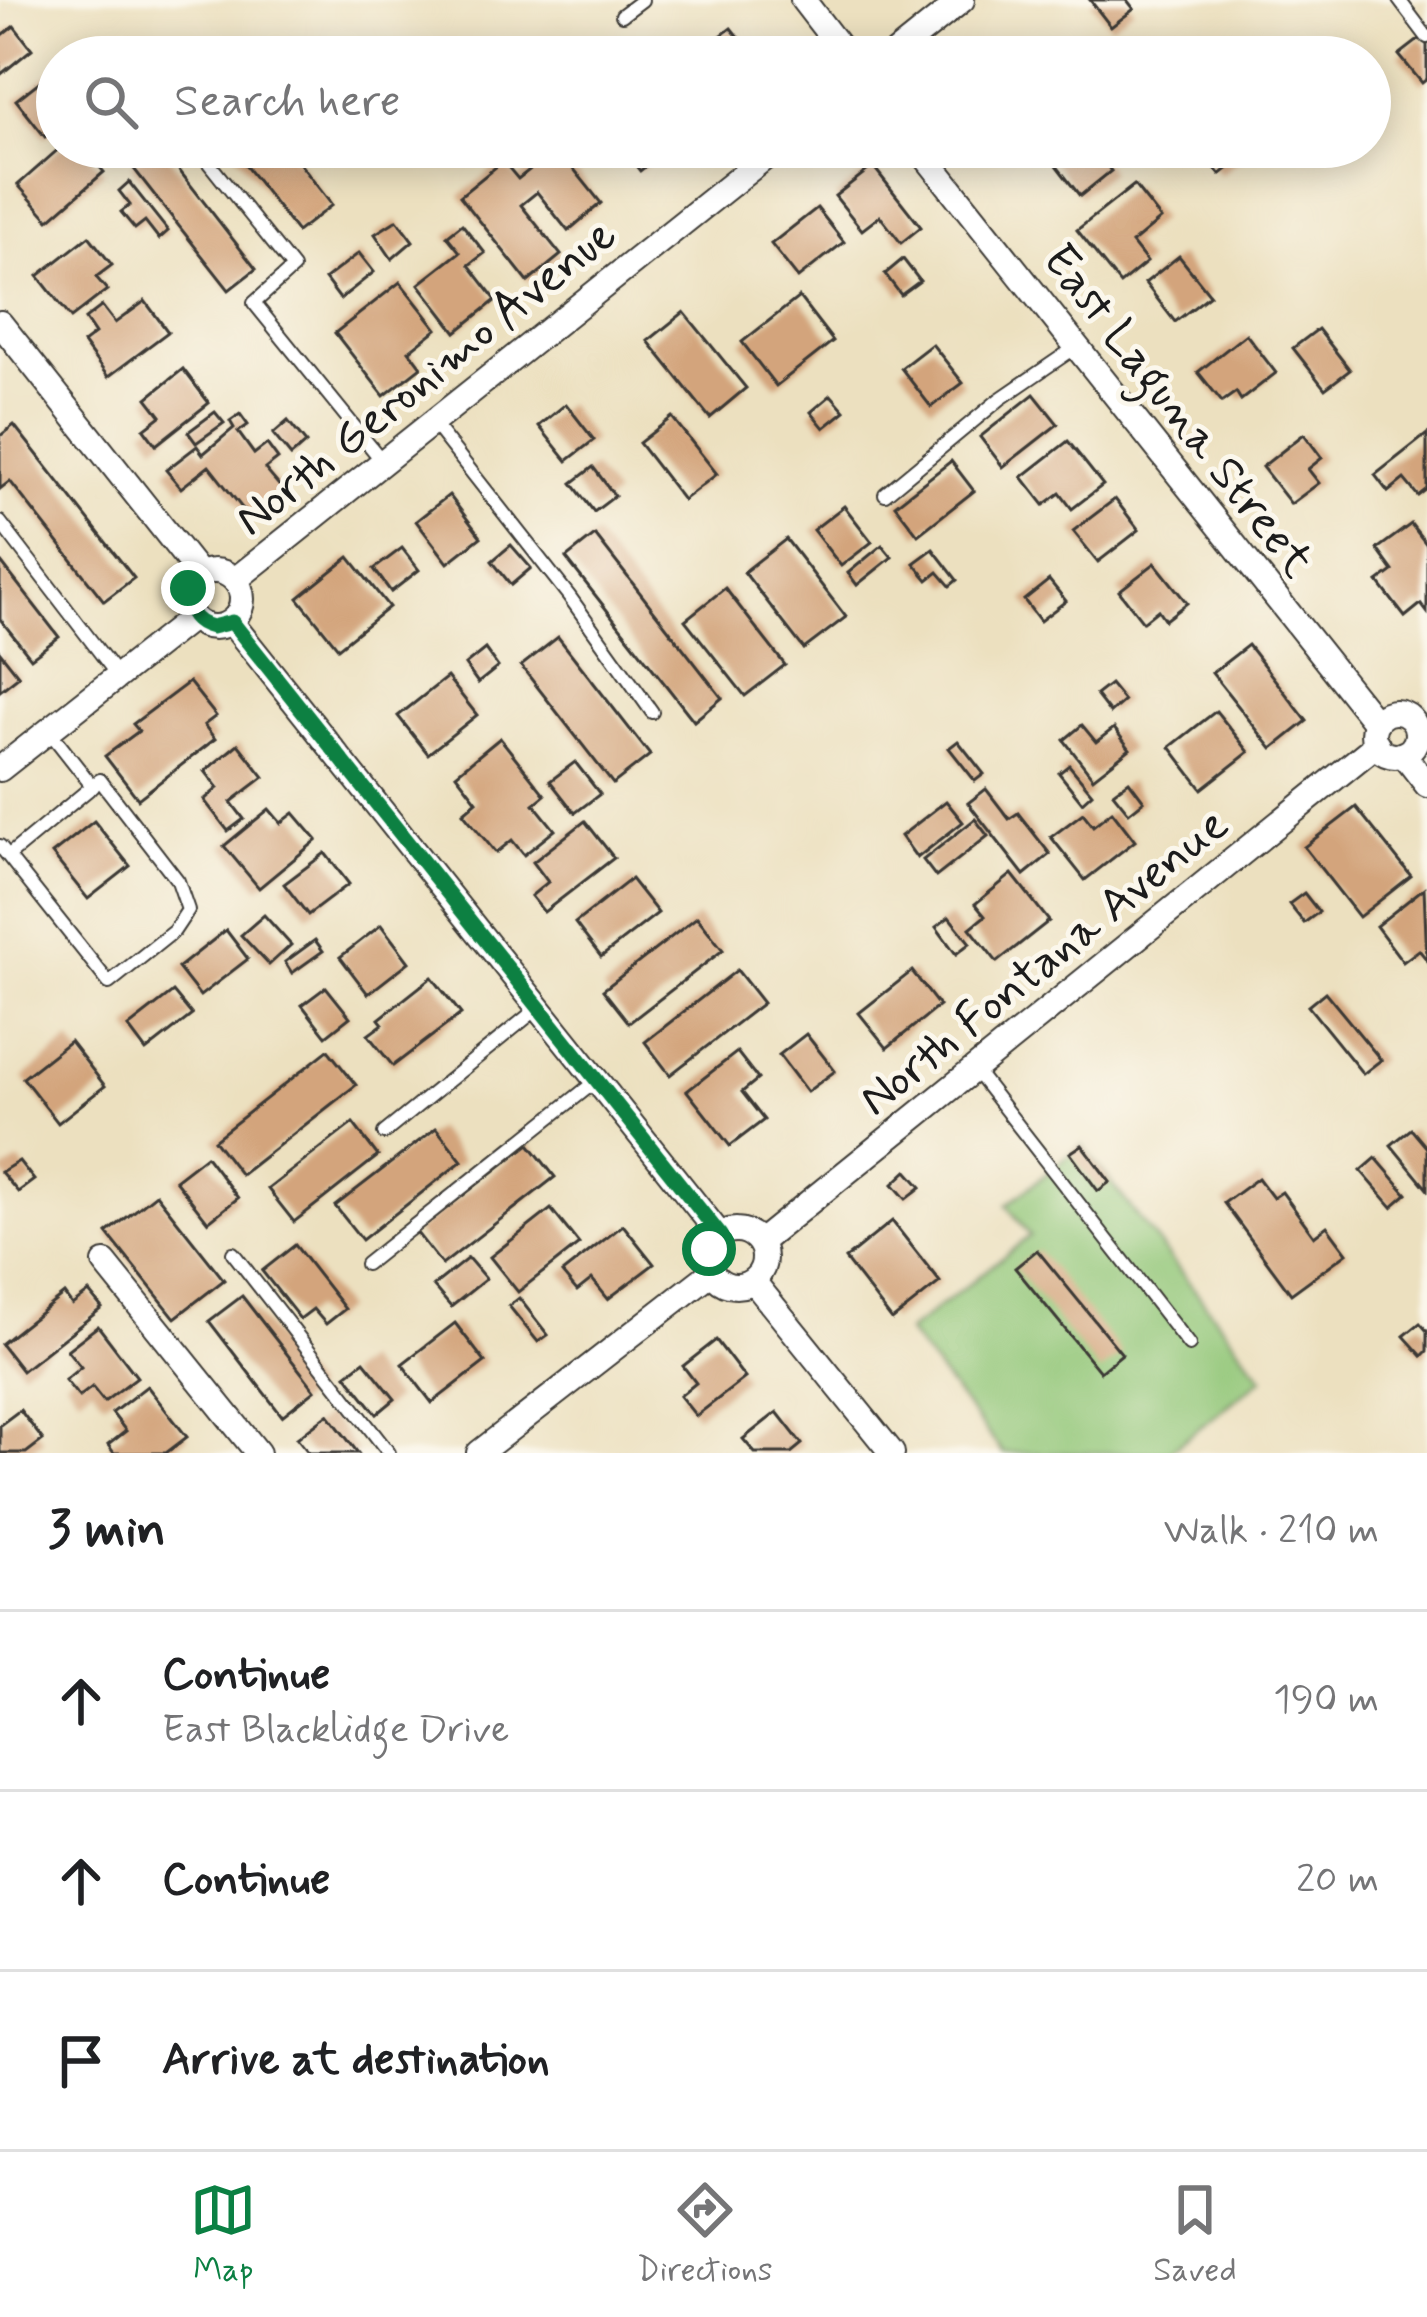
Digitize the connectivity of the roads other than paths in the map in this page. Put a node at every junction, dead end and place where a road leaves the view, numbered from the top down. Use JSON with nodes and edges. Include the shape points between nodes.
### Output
{"nodes":[{"id":1,"x":642,"y":0,"type":"edge"},
{"id":2,"x":803,"y":0,"type":"edge"},
{"id":3,"x":962,"y":0,"type":"edge"},
{"id":4,"x":1399,"y":0,"type":"edge"},
{"id":5,"x":622,"y":15,"type":"dead end"},
{"id":6,"x":831,"y":36,"type":"edge"},
{"id":7,"x":917,"y":36,"type":"edge"},
{"id":8,"x":1427,"y":37,"type":"edge"},
{"id":9,"x":213,"y":168,"type":"edge"},
{"id":10,"x":752,"y":168,"type":"edge"},
{"id":11,"x":935,"y":168,"type":"edge"},
{"id":12,"x":0,"y":323,"type":"edge"},
{"id":13,"x":1076,"y":346,"type":"junction"},
{"id":14,"x":432,"y":422,"type":"junction"},
{"id":15,"x":382,"y":462,"type":"junction"},
{"id":16,"x":885,"y":494,"type":"dead end"},
{"id":17,"x":0,"y":522,"type":"edge"},
{"id":18,"x":200,"y":574,"type":"junction"},
{"id":19,"x":235,"y":580,"type":"junction"},
{"id":20,"x":193,"y":617,"type":"junction"},
{"id":21,"x":232,"y":622,"type":"junction"},
{"id":22,"x":118,"y":676,"type":"junction"},
{"id":23,"x":652,"y":712,"type":"dead end"},
{"id":24,"x":1420,"y":715,"type":"edge"},
{"id":25,"x":48,"y":731,"type":"junction"},
{"id":26,"x":1376,"y":734,"type":"junction"},
{"id":27,"x":1403,"y":754,"type":"junction"},
{"id":28,"x":0,"y":769,"type":"edge"},
{"id":29,"x":1427,"y":785,"type":"edge"},
{"id":30,"x":93,"y":787,"type":"junction"},
{"id":31,"x":4,"y":851,"type":"edge"},
{"id":32,"x":539,"y":1007,"type":"junction"},
{"id":33,"x":974,"y":1069,"type":"junction"},
{"id":34,"x":597,"y":1080,"type":"junction"},
{"id":35,"x":384,"y":1133,"type":"dead end"},
{"id":36,"x":720,"y":1235,"type":"junction"},
{"id":37,"x":760,"y":1242,"type":"junction"},
{"id":38,"x":233,"y":1253,"type":"dead end"},
{"id":39,"x":105,"y":1263,"type":"dead end"},
{"id":40,"x":366,"y":1264,"type":"dead end"},
{"id":41,"x":712,"y":1272,"type":"junction"},
{"id":42,"x":753,"y":1281,"type":"junction"},
{"id":43,"x":1189,"y":1345,"type":"dead end"},
{"id":44,"x":258,"y":1453,"type":"edge"},
{"id":45,"x":389,"y":1453,"type":"edge"},
{"id":46,"x":478,"y":1453,"type":"edge"},
{"id":47,"x":892,"y":1453,"type":"edge"}],
"edges":[{"from":1,"to":5,"type":"lane"},
{"from":2,"to":6,"type":"street"},
{"from":3,"to":7,"type":"street"},
{"from":4,"to":8,"type":"lane"},
{"from":9,"to":15,"type":"lane","via":[[292,268],[254,302]]},
{"from":10,"to":14,"type":"street","name":"North Geronimo Avenue"},
{"from":11,"to":13,"type":"street","name":"East Laguna Street"},
{"from":12,"to":18,"type":"street"},
{"from":13,"to":16,"type":"lane"},
{"from":13,"to":26,"type":"street","name":"East Laguna Street"},
{"from":14,"to":15,"type":"street","name":"North Geronimo Avenue"},
{"from":14,"to":23,"type":"lane"},
{"from":15,"to":19,"type":"street","name":"North Geronimo Avenue"},
{"from":17,"to":22,"type":"lane"},
{"from":18,"to":19,"type":"street"},
{"from":18,"to":20,"type":"street","via":[[188,588]]},
{"from":19,"to":21,"type":"street","via":[[242,597]]},
{"from":20,"to":21,"type":"street","via":[[212,627]]},
{"from":20,"to":22,"type":"street"},
{"from":21,"to":32,"type":"street"},
{"from":22,"to":25,"type":"street"},
{"from":24,"to":26,"type":"street","via":[[1395,712]]},
{"from":24,"to":27,"type":"street","via":[[1415,742]]},
{"from":25,"to":28,"type":"street"},
{"from":25,"to":30,"type":"lane"},
{"from":26,"to":27,"type":"street","via":[[1384,753]]},
{"from":26,"to":33,"type":"street","name":"North Fontana Avenue"},
{"from":27,"to":29,"type":"street"},
{"from":30,"to":31,"type":"lane"},
{"from":30,"to":31,"type":"lane","via":[[100,780],[178,881],[188,910],[109,983]]},
{"from":32,"to":34,"type":"street"},
{"from":32,"to":35,"type":"lane"},
{"from":33,"to":37,"type":"street","name":"North Fontana Avenue"},
{"from":33,"to":43,"type":"lane"},
{"from":34,"to":36,"type":"street"},
{"from":34,"to":40,"type":"lane"},
{"from":36,"to":37,"type":"street","via":[[739,1229]]},
{"from":36,"to":41,"type":"street","via":[[709,1249]]},
{"from":37,"to":42,"type":"street","via":[[764,1268]]},
{"from":38,"to":45,"type":"lane"},
{"from":39,"to":44,"type":"street"},
{"from":41,"to":42,"type":"street","via":[[734,1287]]},
{"from":41,"to":46,"type":"street"},
{"from":42,"to":47,"type":"street"}]}
